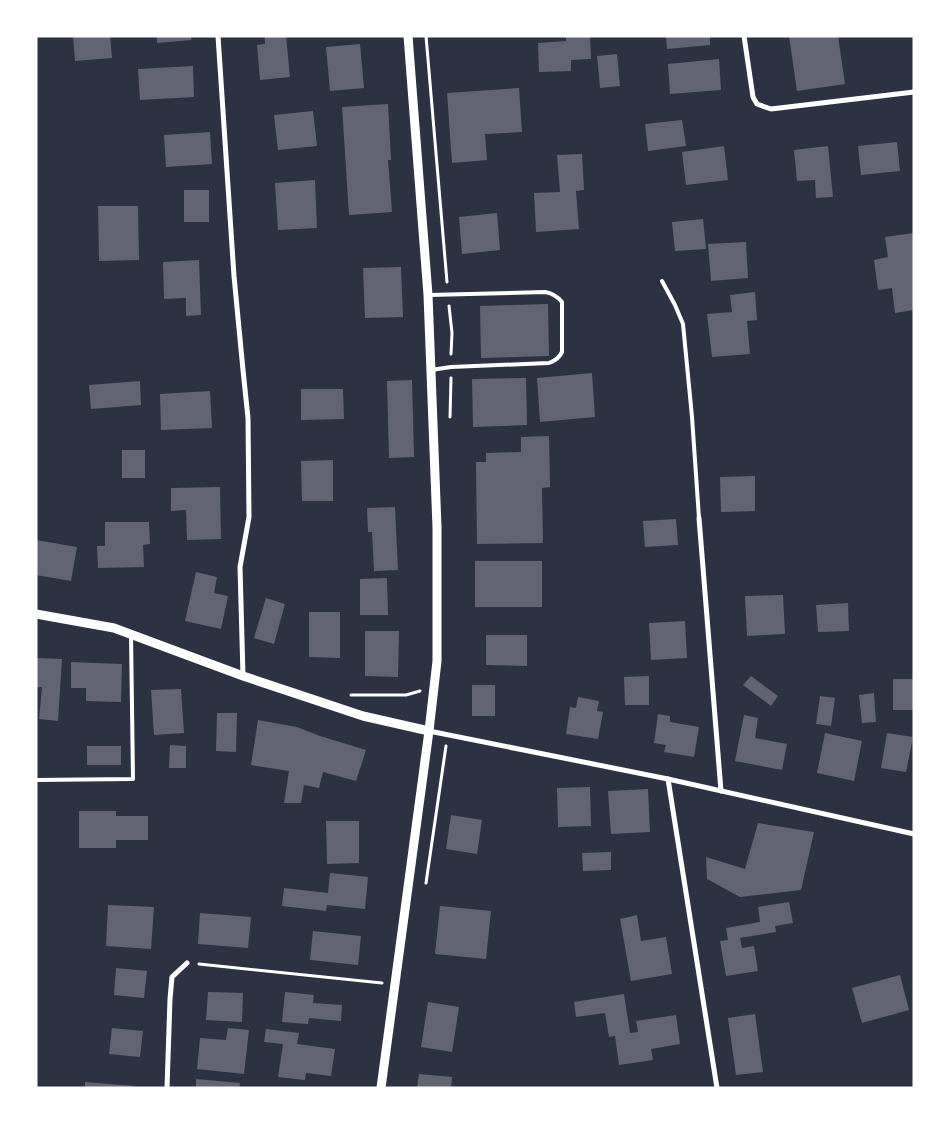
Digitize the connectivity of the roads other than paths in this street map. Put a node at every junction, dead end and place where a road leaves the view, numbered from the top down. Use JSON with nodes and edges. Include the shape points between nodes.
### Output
{"nodes":[{"id":1,"x":218,"y":36,"type":"edge"},
{"id":2,"x":408,"y":36,"type":"edge"},
{"id":3,"x":744,"y":36,"type":"edge"},
{"id":4,"x":914,"y":92,"type":"edge"},
{"id":5,"x":662,"y":281,"type":"dead end"},
{"id":6,"x":428,"y":295,"type":"junction"},
{"id":7,"x":431,"y":370,"type":"junction"},
{"id":8,"x":699,"y":518,"type":"joint"},
{"id":9,"x":36,"y":614,"type":"edge"},
{"id":10,"x":131,"y":634,"type":"junction"},
{"id":11,"x":243,"y":676,"type":"junction"},
{"id":12,"x":429,"y":732,"type":"junction"},
{"id":13,"x":668,"y":779,"type":"junction"},
{"id":14,"x":36,"y":780,"type":"edge"},
{"id":15,"x":721,"y":790,"type":"junction"},
{"id":16,"x":914,"y":834,"type":"edge"},
{"id":17,"x":187,"y":963,"type":"road end"},
{"id":18,"x":167,"y":1088,"type":"edge"},
{"id":19,"x":381,"y":1088,"type":"edge"},
{"id":20,"x":718,"y":1088,"type":"edge"}],
"edges":[{"from":1,"to":11,"type":"street","via":[[234,276],[248,418],[249,517],[240,566]]},
{"from":2,"to":6,"type":"street"},
{"from":3,"to":4,"type":"street","via":[[753,97],[757,104],[771,109]]},
{"from":5,"to":8,"type":"lane","via":[[683,324]]},
{"from":6,"to":7,"type":"street"},
{"from":6,"to":7,"type":"lane","via":[[545,292],[552,293],[562,302],[562,352],[556,360],[550,363]]},
{"from":7,"to":12,"type":"street","via":[[437,546],[436,661]]},
{"from":8,"to":15,"type":"street"},
{"from":9,"to":10,"type":"street"},
{"from":10,"to":11,"type":"street"},
{"from":10,"to":14,"type":"lane","via":[[132,779]]},
{"from":11,"to":12,"type":"street","via":[[363,716]]},
{"from":12,"to":13,"type":"street"},
{"from":12,"to":19,"type":"street"},
{"from":13,"to":15,"type":"street"},
{"from":13,"to":20,"type":"street"},
{"from":15,"to":16,"type":"street"},
{"from":17,"to":18,"type":"street","via":[[172,977]]}]}
